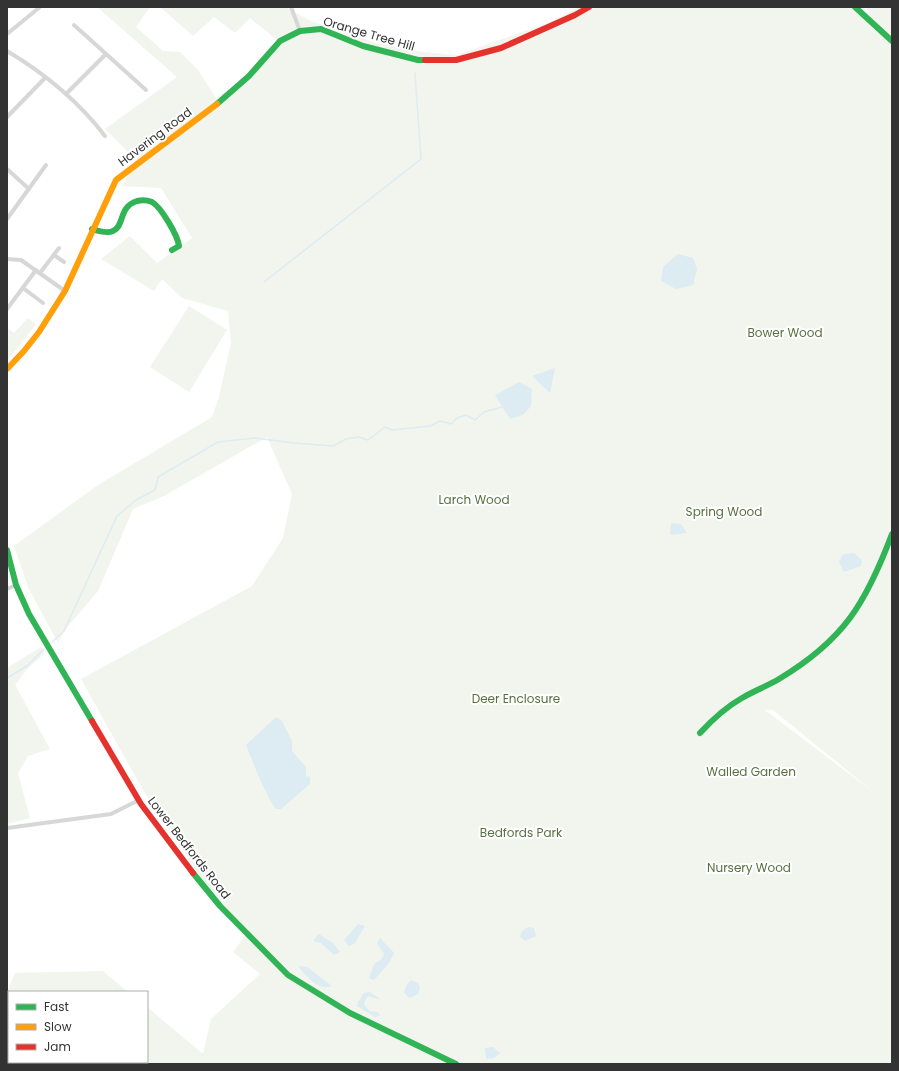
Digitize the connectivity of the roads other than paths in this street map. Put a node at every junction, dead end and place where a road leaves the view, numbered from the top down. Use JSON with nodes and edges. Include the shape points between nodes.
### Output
{"nodes":[{"id":1,"x":40,"y":7,"type":"edge"},
{"id":2,"x":291,"y":7,"type":"edge"},
{"id":3,"x":589,"y":7,"type":"edge"},
{"id":4,"x":854,"y":7,"type":"edge"},
{"id":5,"x":860,"y":7,"type":"edge"},
{"id":6,"x":864,"y":15,"type":"junction"},
{"id":7,"x":74,"y":25,"type":"dead end"},
{"id":8,"x":300,"y":31,"type":"junction"},
{"id":9,"x":7,"y":34,"type":"edge"},
{"id":10,"x":892,"y":41,"type":"edge"},
{"id":11,"x":7,"y":51,"type":"edge"},
{"id":12,"x":106,"y":54,"type":"junction"},
{"id":13,"x":45,"y":78,"type":"junction"},
{"id":14,"x":146,"y":90,"type":"dead end"},
{"id":15,"x":66,"y":94,"type":"junction"},
{"id":16,"x":7,"y":117,"type":"edge"},
{"id":17,"x":105,"y":136,"type":"dead end"},
{"id":18,"x":46,"y":165,"type":"dead end"},
{"id":19,"x":7,"y":169,"type":"edge"},
{"id":20,"x":29,"y":189,"type":"junction"},
{"id":21,"x":7,"y":220,"type":"edge"},
{"id":22,"x":92,"y":228,"type":"junction"},
{"id":23,"x":59,"y":248,"type":"dead end"},
{"id":24,"x":172,"y":250,"type":"dead end"},
{"id":25,"x":54,"y":255,"type":"junction"},
{"id":26,"x":7,"y":260,"type":"edge"},
{"id":27,"x":64,"y":262,"type":"dead end"},
{"id":28,"x":38,"y":272,"type":"junction"},
{"id":29,"x":23,"y":288,"type":"junction"},
{"id":30,"x":65,"y":291,"type":"junction"},
{"id":31,"x":43,"y":303,"type":"dead end"},
{"id":32,"x":7,"y":309,"type":"edge"},
{"id":33,"x":7,"y":369,"type":"edge"},
{"id":34,"x":892,"y":534,"type":"edge"},
{"id":35,"x":7,"y":550,"type":"edge"},
{"id":36,"x":16,"y":585,"type":"junction"},
{"id":37,"x":7,"y":589,"type":"edge"},
{"id":38,"x":700,"y":733,"type":"dead end"},
{"id":39,"x":139,"y":800,"type":"junction"},
{"id":40,"x":7,"y":828,"type":"edge"},
{"id":41,"x":456,"y":1064,"type":"edge"}],
"edges":[{"from":1,"to":9,"type":"street"},
{"from":2,"to":8,"type":"street"},
{"from":3,"to":8,"type":"street","name":"Orange Tree Hill","via":[[501,48],[456,60],[418,60],[363,46],[321,29]]},
{"from":4,"to":6,"type":"street"},
{"from":5,"to":6,"type":"street"},
{"from":6,"to":10,"type":"street"},
{"from":7,"to":12,"type":"street"},
{"from":8,"to":22,"type":"street","name":"Havering Road","via":[[280,41],[249,76],[218,103],[116,180]]},
{"from":11,"to":13,"type":"street"},
{"from":12,"to":14,"type":"street"},
{"from":12,"to":15,"type":"street"},
{"from":13,"to":15,"type":"street"},
{"from":13,"to":16,"type":"street"},
{"from":15,"to":17,"type":"street"},
{"from":18,"to":20,"type":"street"},
{"from":19,"to":20,"type":"street"},
{"from":20,"to":21,"type":"street"},
{"from":22,"to":24,"type":"street","via":[[113,231],[118,227],[128,206],[141,201],[151,202],[179,239],[179,246]]},
{"from":22,"to":30,"type":"street","name":"Havering Road"},
{"from":23,"to":25,"type":"street"},
{"from":25,"to":27,"type":"street"},
{"from":25,"to":28,"type":"street"},
{"from":26,"to":28,"type":"street","via":[[21,260]]},
{"from":28,"to":29,"type":"street"},
{"from":28,"to":30,"type":"street"},
{"from":29,"to":31,"type":"street"},
{"from":29,"to":32,"type":"street"},
{"from":30,"to":33,"type":"street","name":"Havering Road","via":[[33,341]]},
{"from":34,"to":38,"type":"street","via":[[863,600],[831,642],[772,683],[741,699],[712,720]]},
{"from":35,"to":36,"type":"street","name":"Lower Bedfords Road"},
{"from":36,"to":37,"type":"street"},
{"from":36,"to":39,"type":"street","name":"Lower Bedfords Road","via":[[33,620]]},
{"from":39,"to":40,"type":"street","via":[[111,814]]},
{"from":39,"to":41,"type":"street","name":"Lower Bedfords Road","via":[[220,906],[288,975],[350,1013]]}]}
